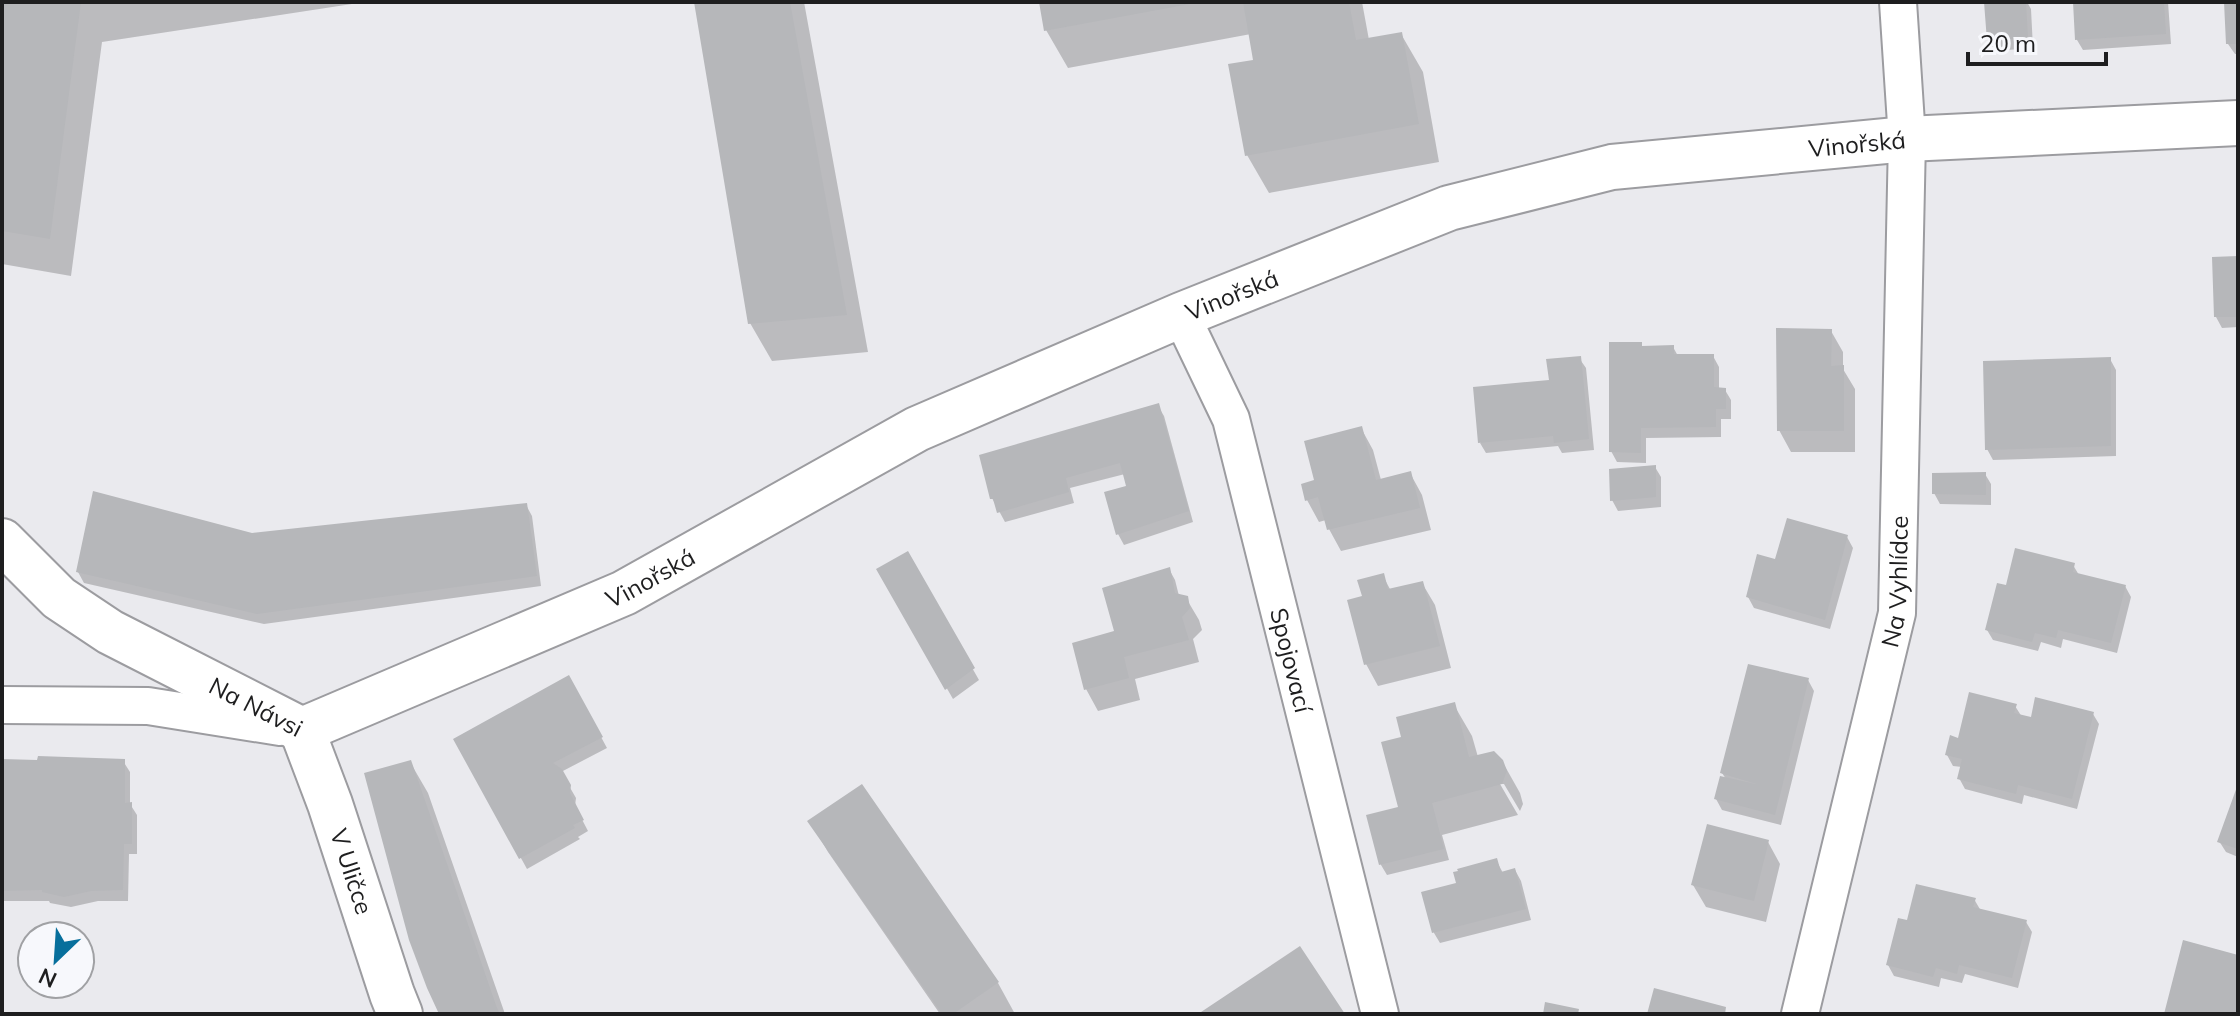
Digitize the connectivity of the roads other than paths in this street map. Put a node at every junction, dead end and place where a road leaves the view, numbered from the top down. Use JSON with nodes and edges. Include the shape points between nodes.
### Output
{"nodes":[{"id":1,"x":1898,"y":2,"type":"edge"},
{"id":2,"x":2238,"y":123,"type":"edge"},
{"id":3,"x":1907,"y":139,"type":"junction"},
{"id":4,"x":1181,"y":315,"type":"junction"},
{"id":5,"x":2,"y":541,"type":"edge"},
{"id":6,"x":2,"y":705,"type":"edge"},
{"id":7,"x":302,"y":730,"type":"junction"},
{"id":8,"x":400,"y":1014,"type":"edge"},
{"id":9,"x":1380,"y":1014,"type":"edge"},
{"id":10,"x":1800,"y":1014,"type":"edge"}],
"edges":[{"from":1,"to":3,"type":"street","name":"Na Vyhlídce"},
{"from":2,"to":3,"type":"street","name":"Vinořská"},
{"from":3,"to":4,"type":"street","name":"Vinořská","via":[[1612,167],[1449,208]]},
{"from":3,"to":10,"type":"street","name":"Na Vyhlídce","via":[[1897,613]]},
{"from":4,"to":7,"type":"street","name":"Vinořská","via":[[917,429],[624,593]]},
{"from":4,"to":9,"type":"street","name":"Spojovací","via":[[1231,419]]},
{"from":5,"to":7,"type":"street","name":"Na Návsi","via":[[59,598],[110,632]]},
{"from":6,"to":7,"type":"street","name":"Na Návsi","via":[[148,706]]},
{"from":7,"to":8,"type":"street","name":"V Uličce"}]}
